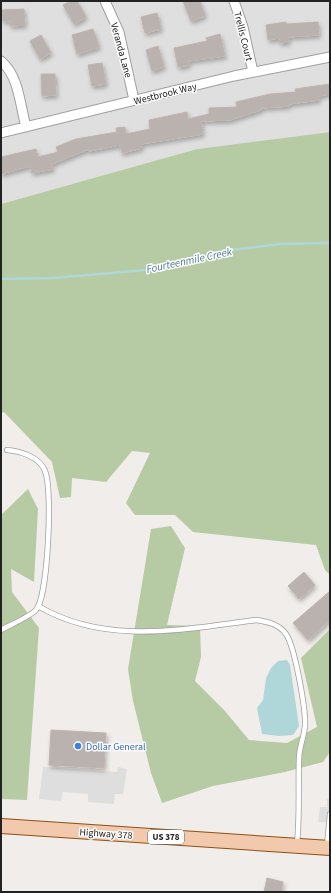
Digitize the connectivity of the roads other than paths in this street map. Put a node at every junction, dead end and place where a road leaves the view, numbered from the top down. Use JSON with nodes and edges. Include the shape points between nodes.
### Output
{"nodes":[{"id":1,"x":105,"y":1,"type":"edge"},
{"id":2,"x":234,"y":1,"type":"edge"},
{"id":3,"x":330,"y":57,"type":"edge"},
{"id":4,"x":1,"y":61,"type":"edge"},
{"id":5,"x":253,"y":72,"type":"junction"},
{"id":6,"x":134,"y":100,"type":"junction"},
{"id":7,"x":26,"y":127,"type":"junction"},
{"id":8,"x":1,"y":133,"type":"edge"},
{"id":9,"x":7,"y":450,"type":"dead end"},
{"id":10,"x":38,"y":606,"type":"junction"},
{"id":11,"x":1,"y":630,"type":"edge"},
{"id":12,"x":330,"y":814,"type":"edge"},
{"id":13,"x":1,"y":826,"type":"edge"},
{"id":14,"x":296,"y":845,"type":"junction"},
{"id":15,"x":328,"y":848,"type":"edge"}],
"edges":[{"from":1,"to":6,"type":"street","name":"Veranda Lane","via":[[118,32]]},
{"from":2,"to":5,"type":"street","name":"Trellis Court"},
{"from":3,"to":5,"type":"street","name":"Westbrook Way"},
{"from":4,"to":7,"type":"street","via":[[10,68],[14,77]]},
{"from":5,"to":6,"type":"street","name":"Westbrook Way"},
{"from":6,"to":7,"type":"street","name":"Westbrook Way"},
{"from":7,"to":8,"type":"street","name":"Westbrook Way"},
{"from":9,"to":10,"type":"lane","via":[[20,451],[36,460],[45,470],[49,504],[48,539],[41,600]]},
{"from":10,"to":11,"type":"lane","via":[[36,610]]},
{"from":10,"to":14,"type":"lane","via":[[52,615],[82,626],[122,632],[179,630],[257,620],[279,626],[286,634],[292,649],[305,725],[299,756],[299,818]]},
{"from":12,"to":15,"type":"lane"},
{"from":13,"to":14,"type":"main road","name":"Highway 378","number":"US 378"},
{"from":14,"to":15,"type":"main road","name":"Highway 378","number":"US 378"}]}
